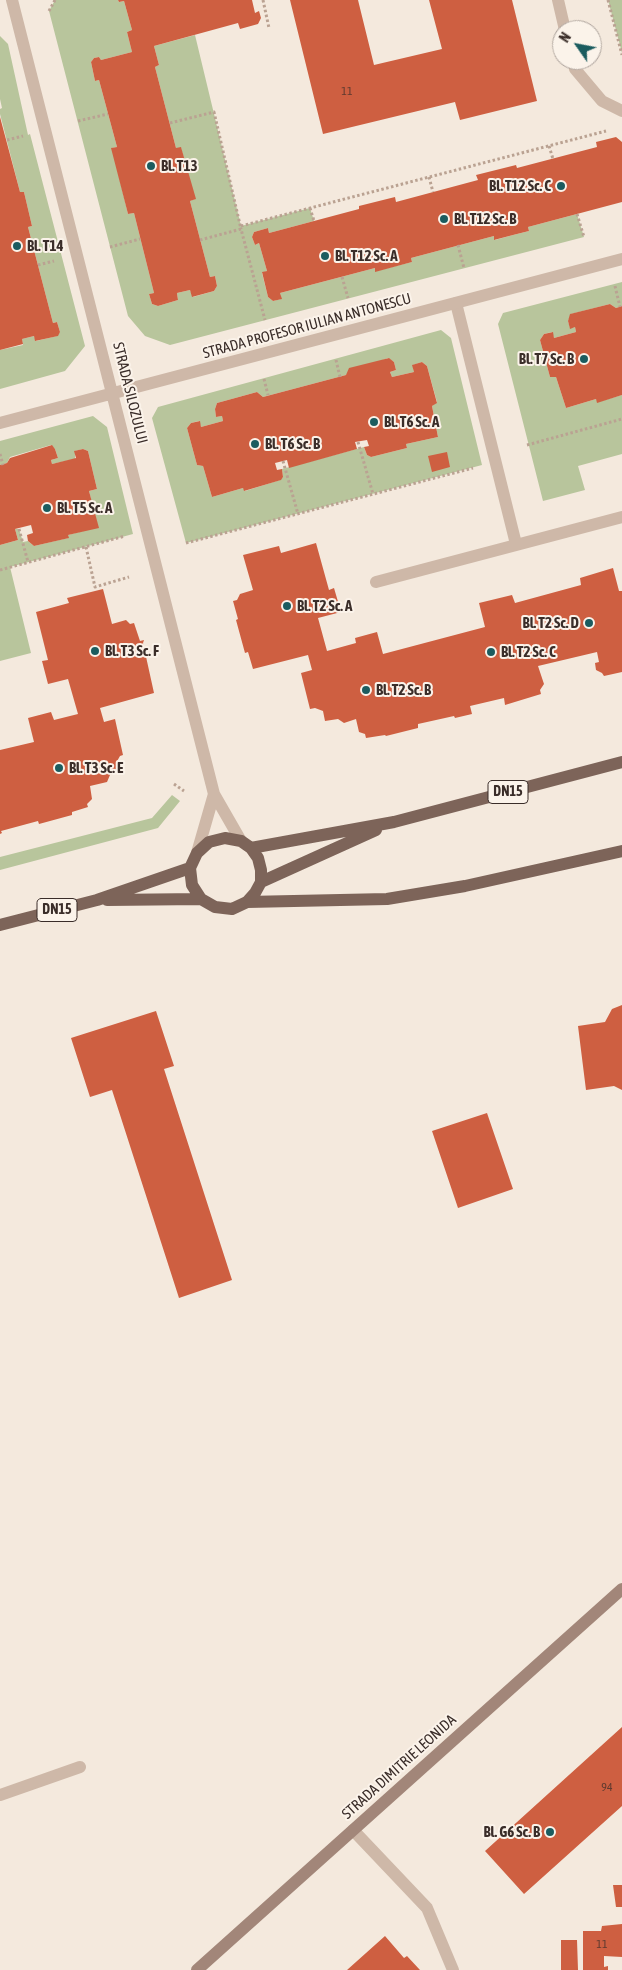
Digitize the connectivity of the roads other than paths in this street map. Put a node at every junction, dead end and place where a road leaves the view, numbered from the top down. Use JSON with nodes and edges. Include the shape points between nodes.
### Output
{"nodes":[{"id":1,"x":12,"y":0,"type":"edge"},
{"id":2,"x":558,"y":0,"type":"edge"},
{"id":3,"x":563,"y":20,"type":"edge"},
{"id":4,"x":577,"y":70,"type":"edge"},
{"id":5,"x":622,"y":111,"type":"edge"},
{"id":6,"x":622,"y":259,"type":"edge"},
{"id":7,"x":456,"y":303,"type":"junction"},
{"id":8,"x":113,"y":394,"type":"junction"},
{"id":9,"x":0,"y":423,"type":"edge"},
{"id":10,"x":622,"y":517,"type":"edge"},
{"id":11,"x":516,"y":544,"type":"junction"},
{"id":12,"x":376,"y":582,"type":"dead end"},
{"id":13,"x":622,"y":762,"type":"edge"},
{"id":14,"x":214,"y":794,"type":"junction"},
{"id":15,"x":394,"y":822,"type":"junction"},
{"id":16,"x":246,"y":844,"type":"junction"},
{"id":17,"x":622,"y":851,"type":"edge"},
{"id":18,"x":197,"y":853,"type":"junction"},
{"id":19,"x":190,"y":868,"type":"junction"},
{"id":20,"x":261,"y":882,"type":"junction"},
{"id":21,"x":201,"y":899,"type":"junction"},
{"id":22,"x":97,"y":900,"type":"junction"},
{"id":23,"x":247,"y":902,"type":"junction"},
{"id":24,"x":0,"y":925,"type":"edge"},
{"id":25,"x":622,"y":1589,"type":"edge"},
{"id":26,"x":80,"y":1767,"type":"dead end"},
{"id":27,"x":0,"y":1795,"type":"edge"},
{"id":28,"x":353,"y":1830,"type":"junction"},
{"id":29,"x":197,"y":1970,"type":"edge"},
{"id":30,"x":453,"y":1970,"type":"edge"}],
"edges":[{"from":1,"to":8,"type":"street","name":"STRADA SILOZULUI"},
{"from":2,"to":3,"type":"street"},
{"from":4,"to":5,"type":"street","via":[[602,101]]},
{"from":6,"to":7,"type":"street","name":"STRADA PROFESOR IULIAN ANTONESCU"},
{"from":7,"to":8,"type":"street","name":"STRADA PROFESOR IULIAN ANTONESCU"},
{"from":7,"to":11,"type":"street"},
{"from":8,"to":9,"type":"street","name":"STRADA PROFESOR IULIAN ANTONESCU"},
{"from":8,"to":14,"type":"street","name":"STRADA SILOZULUI"},
{"from":10,"to":11,"type":"street"},
{"from":11,"to":12,"type":"street"},
{"from":13,"to":15,"type":"main road","number":"DN15"},
{"from":14,"to":16,"type":"street","name":"STRADA SILOZULUI"},
{"from":14,"to":18,"type":"street"},
{"from":15,"to":16,"type":"main road","number":"DN15"},
{"from":15,"to":20,"type":"main road","number":"DN15"},
{"from":16,"to":18,"type":"main road","number":"DN15","via":[[225,838],[209,842]]},
{"from":16,"to":20,"type":"main road","via":[[258,858]]},
{"from":17,"to":23,"type":"main road","via":[[465,886],[387,899]]},
{"from":18,"to":19,"type":"main road"},
{"from":19,"to":21,"type":"main road","via":[[192,885]]},
{"from":19,"to":22,"type":"main road","number":"DN15"},
{"from":20,"to":23,"type":"main road"},
{"from":21,"to":22,"type":"main road","number":"DN15"},
{"from":21,"to":23,"type":"main road","number":"DN15","via":[[215,907],[232,909]]},
{"from":22,"to":24,"type":"main road","number":"DN15"},
{"from":25,"to":28,"type":"main road","name":"STRADA DIMITRIE LEONIDA"},
{"from":26,"to":27,"type":"street"},
{"from":28,"to":29,"type":"main road","name":"STRADA DIMITRIE LEONIDA"},
{"from":28,"to":30,"type":"street","via":[[427,1908]]}]}
